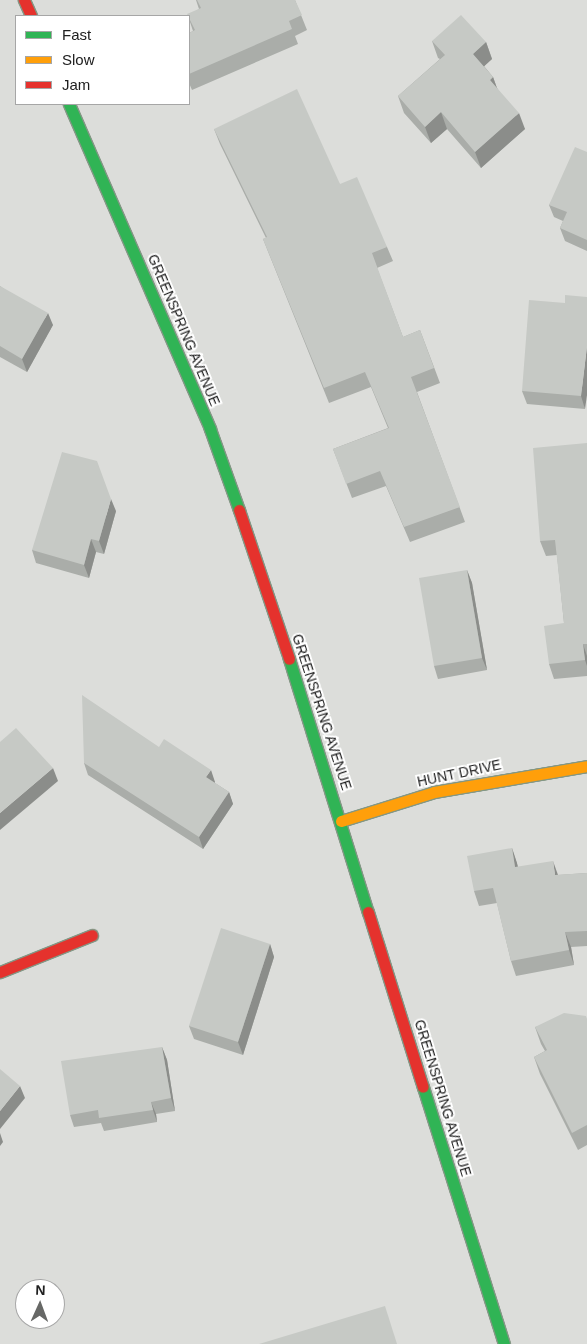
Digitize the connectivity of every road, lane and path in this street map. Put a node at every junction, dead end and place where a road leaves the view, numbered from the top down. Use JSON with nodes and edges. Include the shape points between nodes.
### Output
{"nodes":[{"id":1,"x":24,"y":0,"type":"edge"},
{"id":2,"x":31,"y":15,"type":"edge"},
{"id":3,"x":69,"y":105,"type":"edge"},
{"id":4,"x":587,"y":766,"type":"edge"},
{"id":5,"x":340,"y":821,"type":"junction"},
{"id":6,"x":92,"y":935,"type":"dead end"},
{"id":7,"x":0,"y":972,"type":"edge"},
{"id":8,"x":504,"y":1344,"type":"edge"}],
"edges":[{"from":1,"to":2,"type":"main road"},
{"from":3,"to":5,"type":"main road","name":"GREENSPRING AVENUE","via":[[210,429],[264,580]]},
{"from":4,"to":5,"type":"main road","name":"HUNT DRIVE","via":[[434,792]]},
{"from":5,"to":8,"type":"main road","name":"GREENSPRING AVENUE"},
{"from":6,"to":7,"type":"main road"}]}
